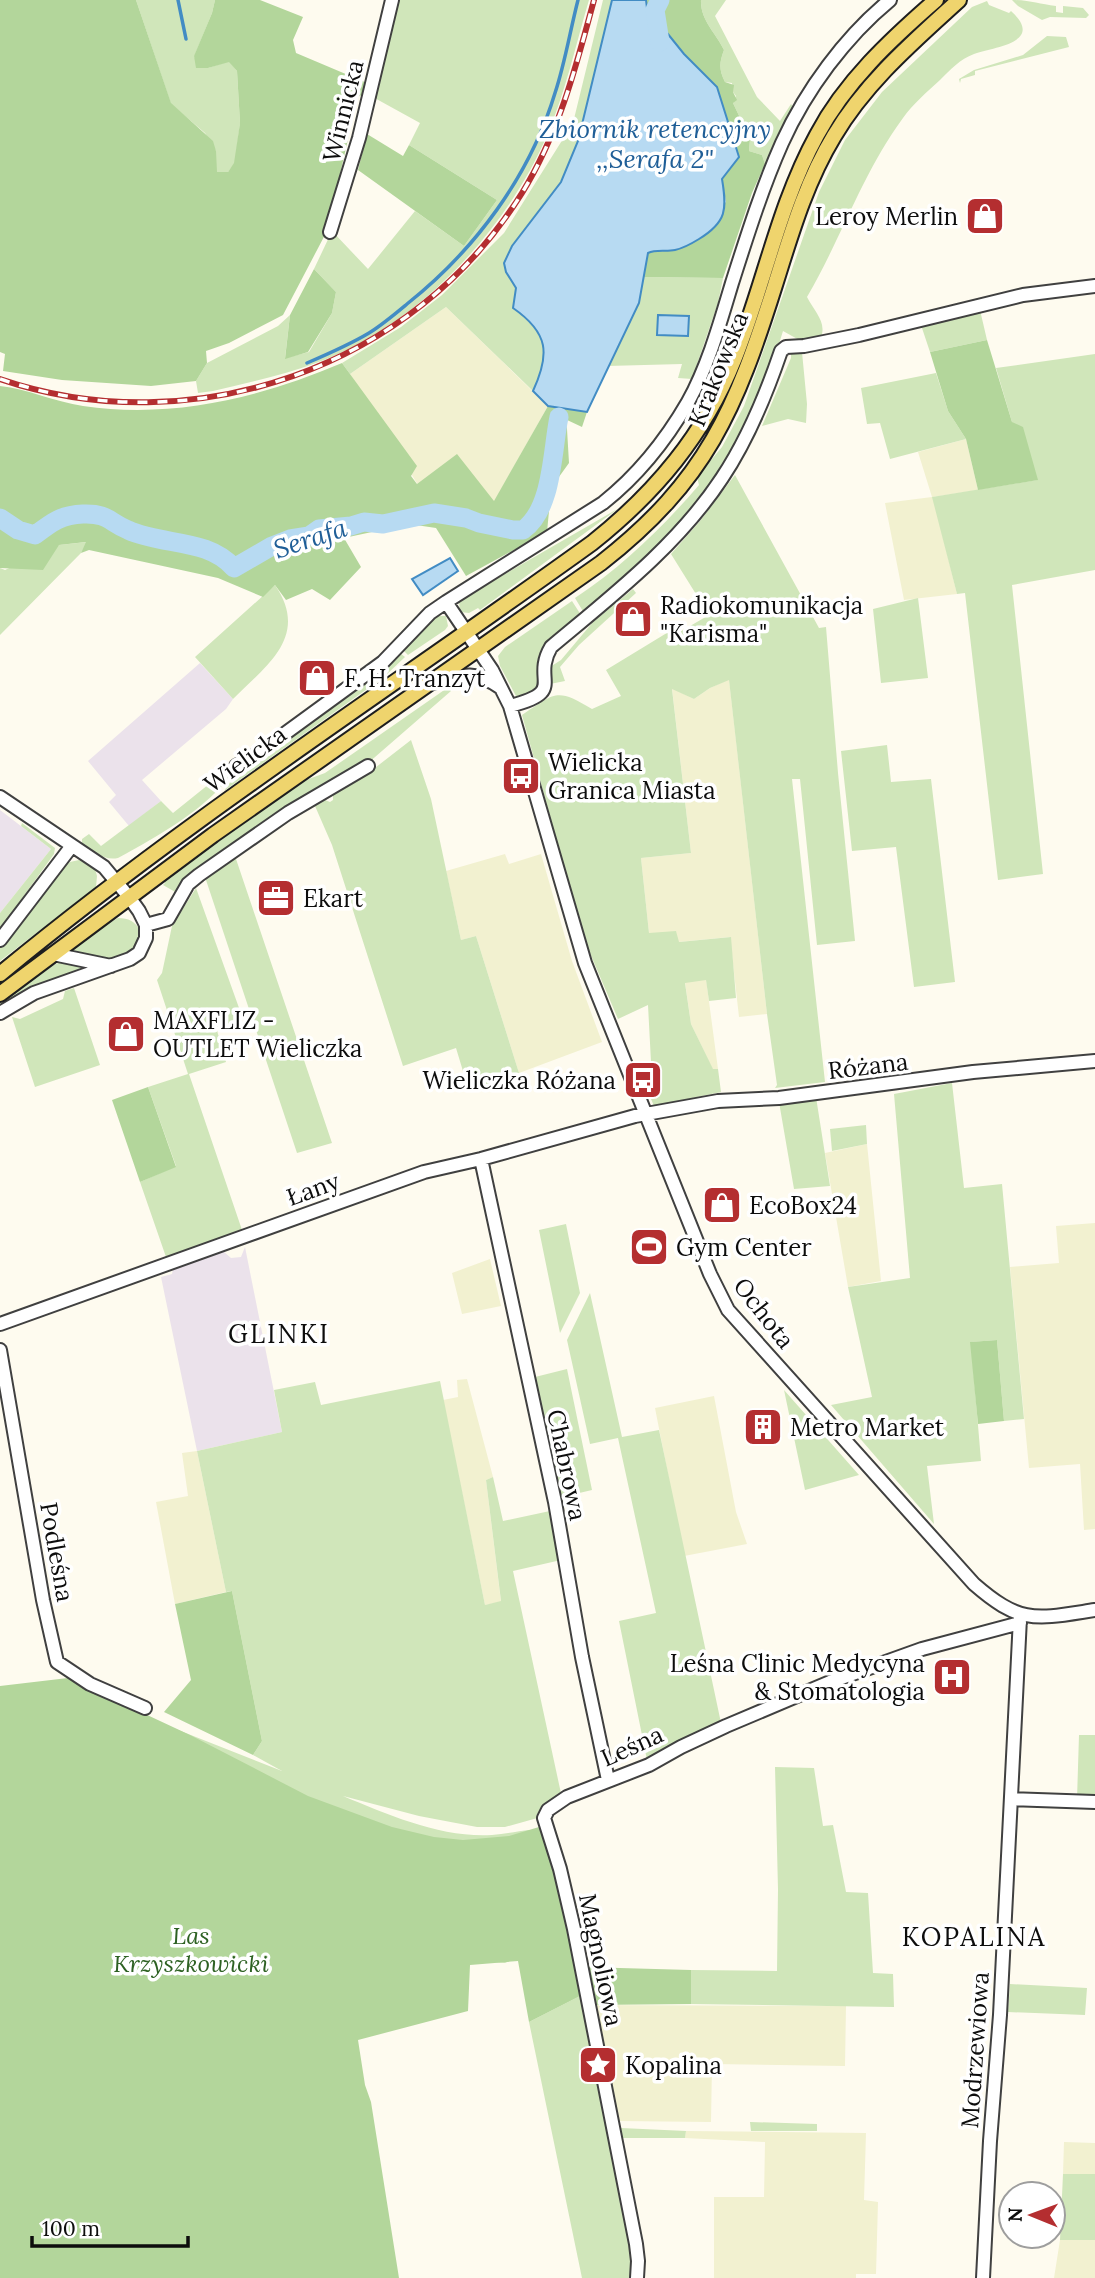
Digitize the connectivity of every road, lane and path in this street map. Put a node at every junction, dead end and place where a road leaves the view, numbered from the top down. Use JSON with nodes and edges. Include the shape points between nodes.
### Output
{"nodes":[{"id":1,"x":392,"y":0,"type":"edge"},
{"id":2,"x":890,"y":0,"type":"edge"},
{"id":3,"x":936,"y":0,"type":"edge"},
{"id":4,"x":960,"y":0,"type":"edge"},
{"id":5,"x":330,"y":232,"type":"dead end"},
{"id":6,"x":1095,"y":286,"type":"edge"},
{"id":7,"x":524,"y":591,"type":"joint"},
{"id":8,"x":446,"y":602,"type":"junction"},
{"id":9,"x":466,"y":632,"type":"junction"},
{"id":10,"x":478,"y":650,"type":"junction"},
{"id":11,"x":429,"y":684,"type":"junction"},
{"id":12,"x":504,"y":691,"type":"junction"},
{"id":13,"x":510,"y":706,"type":"junction"},
{"id":14,"x":236,"y":766,"type":"dead end"},
{"id":15,"x":368,"y":766,"type":"dead end"},
{"id":16,"x":0,"y":797,"type":"edge"},
{"id":17,"x":71,"y":847,"type":"junction"},
{"id":18,"x":115,"y":882,"type":"junction"},
{"id":19,"x":128,"y":897,"type":"junction"},
{"id":20,"x":146,"y":925,"type":"junction"},
{"id":21,"x":0,"y":940,"type":"edge"},
{"id":22,"x":53,"y":954,"type":"junction"},
{"id":23,"x":111,"y":966,"type":"junction"},
{"id":24,"x":0,"y":974,"type":"edge"},
{"id":25,"x":0,"y":994,"type":"edge"},
{"id":26,"x":0,"y":1013,"type":"edge"},
{"id":27,"x":1095,"y":1061,"type":"edge"},
{"id":28,"x":646,"y":1115,"type":"junction"},
{"id":29,"x":481,"y":1159,"type":"junction"},
{"id":30,"x":0,"y":1324,"type":"edge"},
{"id":31,"x":0,"y":1350,"type":"edge"},
{"id":32,"x":1095,"y":1610,"type":"edge"},
{"id":33,"x":1020,"y":1619,"type":"junction"},
{"id":34,"x":145,"y":1708,"type":"dead end"},
{"id":35,"x":608,"y":1780,"type":"junction"},
{"id":36,"x":1011,"y":1799,"type":"junction"},
{"id":37,"x":1095,"y":1802,"type":"edge"},
{"id":38,"x":544,"y":1818,"type":"joint"},
{"id":39,"x":637,"y":2278,"type":"edge"},
{"id":40,"x":983,"y":2278,"type":"edge"}],
"edges":[{"from":1,"to":5,"type":"street","name":"Winnicka","via":[[359,138]]},
{"from":2,"to":8,"type":"street","via":[[837,55],[783,141],[703,369],[670,428],[623,487],[603,503]]},
{"from":3,"to":7,"type":"main road","name":"Krakowska","via":[[868,64],[817,134],[785,205],[735,358],[686,450],[625,517]]},
{"from":4,"to":10,"type":"main road","name":"Krakowska","via":[[878,76],[834,137],[801,207],[746,375],[712,444],[685,484],[627,543]]},
{"from":6,"to":13,"type":"street","via":[[1023,295],[845,338],[786,347],[751,427],[704,503],[656,557],[551,648],[542,693]]},
{"from":7,"to":9,"type":"main road","name":"Wielicka"},
{"from":8,"to":9,"type":"street","name":"Ochota"},
{"from":8,"to":14,"type":"street","via":[[383,662]]},
{"from":9,"to":10,"type":"street","name":"Ochota"},
{"from":9,"to":18,"type":"main road","name":"Wielicka"},
{"from":10,"to":11,"type":"main road","name":"Krakowska"},
{"from":10,"to":12,"type":"street","name":"Ochota"},
{"from":11,"to":12,"type":"street","via":[[469,674]]},
{"from":11,"to":19,"type":"main road","name":"Wielicka"},
{"from":12,"to":13,"type":"street","name":"Ochota"},
{"from":13,"to":28,"type":"street","name":"Ochota","via":[[584,963]]},
{"from":15,"to":20,"type":"street","via":[[288,813],[208,869],[188,884],[168,919]]},
{"from":16,"to":17,"type":"street"},
{"from":17,"to":18,"type":"street","via":[[103,867]]},
{"from":17,"to":21,"type":"street"},
{"from":18,"to":19,"type":"street"},
{"from":18,"to":24,"type":"main road","name":"Wielicka"},
{"from":19,"to":20,"type":"street"},
{"from":19,"to":22,"type":"main road","name":"Wielicka"},
{"from":20,"to":23,"type":"street","via":[[139,953]]},
{"from":22,"to":23,"type":"street"},
{"from":22,"to":25,"type":"main road","name":"Wielicka"},
{"from":23,"to":26,"type":"street","via":[[34,993]]},
{"from":27,"to":28,"type":"street","name":"Różana","via":[[718,1101]]},
{"from":28,"to":29,"type":"street","name":"Łany"},
{"from":28,"to":33,"type":"street","name":"Ochota","via":[[728,1310],[974,1584]]},
{"from":29,"to":30,"type":"street","name":"Łany","via":[[424,1172]]},
{"from":29,"to":35,"type":"street","name":"Chabrowa","via":[[555,1502]]},
{"from":31,"to":34,"type":"street","name":"Podleśna","via":[[57,1662],[90,1684]]},
{"from":32,"to":33,"type":"street","name":"Ochota"},
{"from":33,"to":35,"type":"street","name":"Leśna","via":[[866,1668]]},
{"from":33,"to":36,"type":"street","name":"Modrzewiowa"},
{"from":35,"to":38,"type":"street","name":"Leśna","via":[[567,1797]]},
{"from":36,"to":37,"type":"street"},
{"from":36,"to":40,"type":"street","name":"Modrzewiowa"},
{"from":38,"to":39,"type":"street","name":"Magnoliowa","via":[[561,1869],[582,1967],[636,2244]]}]}
